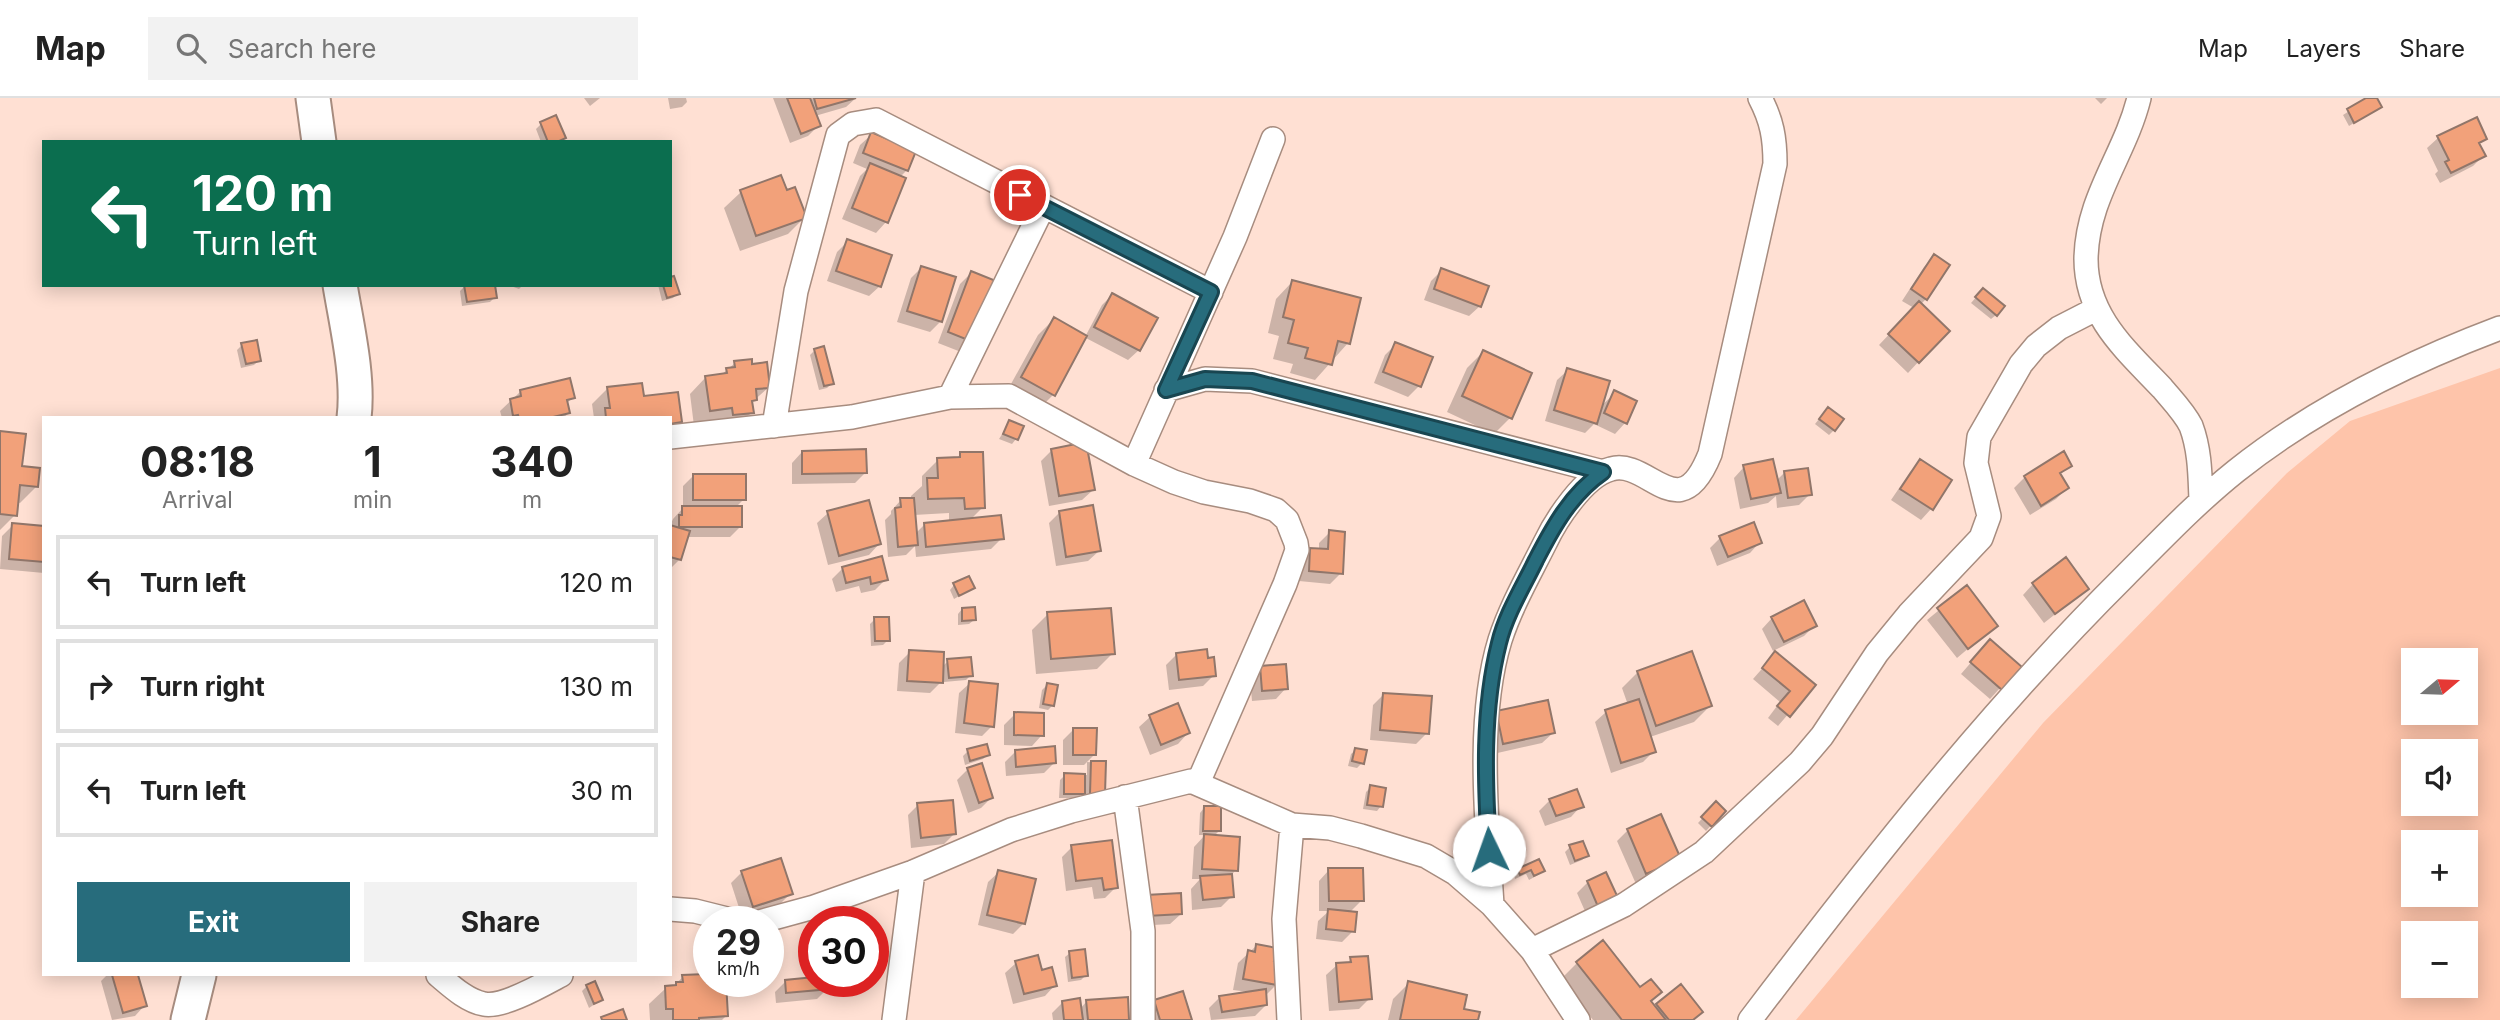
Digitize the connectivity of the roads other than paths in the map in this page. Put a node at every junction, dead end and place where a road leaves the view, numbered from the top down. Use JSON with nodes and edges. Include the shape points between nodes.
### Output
{"nodes":[{"id":1,"x":313,"y":98,"type":"edge"},
{"id":2,"x":1760,"y":98,"type":"edge"},
{"id":3,"x":2139,"y":98,"type":"edge"},
{"id":4,"x":875,"y":109,"type":"edge"},
{"id":5,"x":1273,"y":139,"type":"dead end"},
{"id":6,"x":319,"y":140,"type":"edge"},
{"id":7,"x":1043,"y":207,"type":"junction"},
{"id":8,"x":340,"y":287,"type":"edge"},
{"id":9,"x":1211,"y":292,"type":"junction"},
{"id":10,"x":2096,"y":309,"type":"junction"},
{"id":11,"x":2500,"y":328,"type":"edge"},
{"id":12,"x":1166,"y":390,"type":"junction"},
{"id":13,"x":950,"y":397,"type":"junction"},
{"id":14,"x":354,"y":416,"type":"edge"},
{"id":15,"x":774,"y":426,"type":"junction"},
{"id":16,"x":672,"y":437,"type":"edge"},
{"id":17,"x":1134,"y":464,"type":"junction"},
{"id":18,"x":1603,"y":472,"type":"junction"},
{"id":19,"x":2201,"y":500,"type":"junction"},
{"id":20,"x":1198,"y":783,"type":"junction"},
{"id":21,"x":1125,"y":797,"type":"junction"},
{"id":22,"x":1292,"y":825,"type":"junction"},
{"id":23,"x":913,"y":872,"type":"junction"},
{"id":24,"x":1492,"y":905,"type":"junction"},
{"id":25,"x":672,"y":909,"type":"edge"},
{"id":26,"x":693,"y":911,"type":"edge"},
{"id":27,"x":784,"y":915,"type":"edge"},
{"id":28,"x":1532,"y":950,"type":"junction"},
{"id":29,"x":199,"y":976,"type":"edge"},
{"id":30,"x":439,"y":976,"type":"edge"},
{"id":31,"x":474,"y":976,"type":"edge"},
{"id":32,"x":559,"y":976,"type":"edge"},
{"id":33,"x":470,"y":999,"type":"junction"},
{"id":34,"x":188,"y":1020,"type":"edge"},
{"id":35,"x":894,"y":1020,"type":"edge"},
{"id":36,"x":1143,"y":1020,"type":"edge"},
{"id":37,"x":1289,"y":1020,"type":"edge"},
{"id":38,"x":1578,"y":1020,"type":"edge"},
{"id":39,"x":1750,"y":1020,"type":"edge"}],
"edges":[{"from":1,"to":6,"type":"street"},
{"from":2,"to":18,"type":"street","via":[[1771,120],[1775,164],[1710,454],[1696,480],[1685,488],[1670,489],[1614,468]]},
{"from":3,"to":10,"type":"street","via":[[2133,125],[2094,206],[2086,258]]},
{"from":4,"to":7,"type":"street"},
{"from":4,"to":15,"type":"street","via":[[838,135],[796,291]]},
{"from":5,"to":9,"type":"street"},
{"from":7,"to":9,"type":"street"},
{"from":7,"to":13,"type":"street"},
{"from":8,"to":14,"type":"street"},
{"from":9,"to":12,"type":"street"},
{"from":10,"to":19,"type":"street","via":[[2190,425],[2198,454]]},
{"from":10,"to":28,"type":"street","via":[[2059,327],[2021,364],[1979,437],[1976,463],[1989,516],[1981,538],[1877,653],[1800,762],[1704,852],[1624,905]]},
{"from":11,"to":19,"type":"street","via":[[2441,351],[2344,400],[2238,469]]},
{"from":12,"to":17,"type":"street"},
{"from":12,"to":18,"type":"street","via":[[1205,379],[1252,381]]},
{"from":13,"to":15,"type":"street","via":[[852,417]]},
{"from":13,"to":17,"type":"street","via":[[996,395],[1018,400]]},
{"from":15,"to":16,"type":"street"},
{"from":17,"to":20,"type":"street","via":[[1203,492],[1276,510],[1287,520],[1296,542],[1285,584]]},
{"from":18,"to":24,"type":"street","via":[[1552,528],[1500,641],[1486,739]]},
{"from":19,"to":39,"type":"street","via":[[2084,617],[1972,741]]},
{"from":20,"to":21,"type":"street"},
{"from":20,"to":22,"type":"street"},
{"from":21,"to":23,"type":"street","via":[[1011,830]]},
{"from":21,"to":36,"type":"street","via":[[1143,931]]},
{"from":22,"to":24,"type":"street","via":[[1330,828],[1426,856],[1455,873]]},
{"from":22,"to":37,"type":"street","via":[[1284,919]]},
{"from":23,"to":27,"type":"street"},
{"from":23,"to":35,"type":"street"},
{"from":24,"to":28,"type":"street"},
{"from":25,"to":26,"type":"street"},
{"from":28,"to":38,"type":"street"},
{"from":29,"to":34,"type":"street"},
{"from":30,"to":33,"type":"street"},
{"from":31,"to":33,"type":"street"},
{"from":32,"to":33,"type":"street","via":[[498,1004]]}]}
